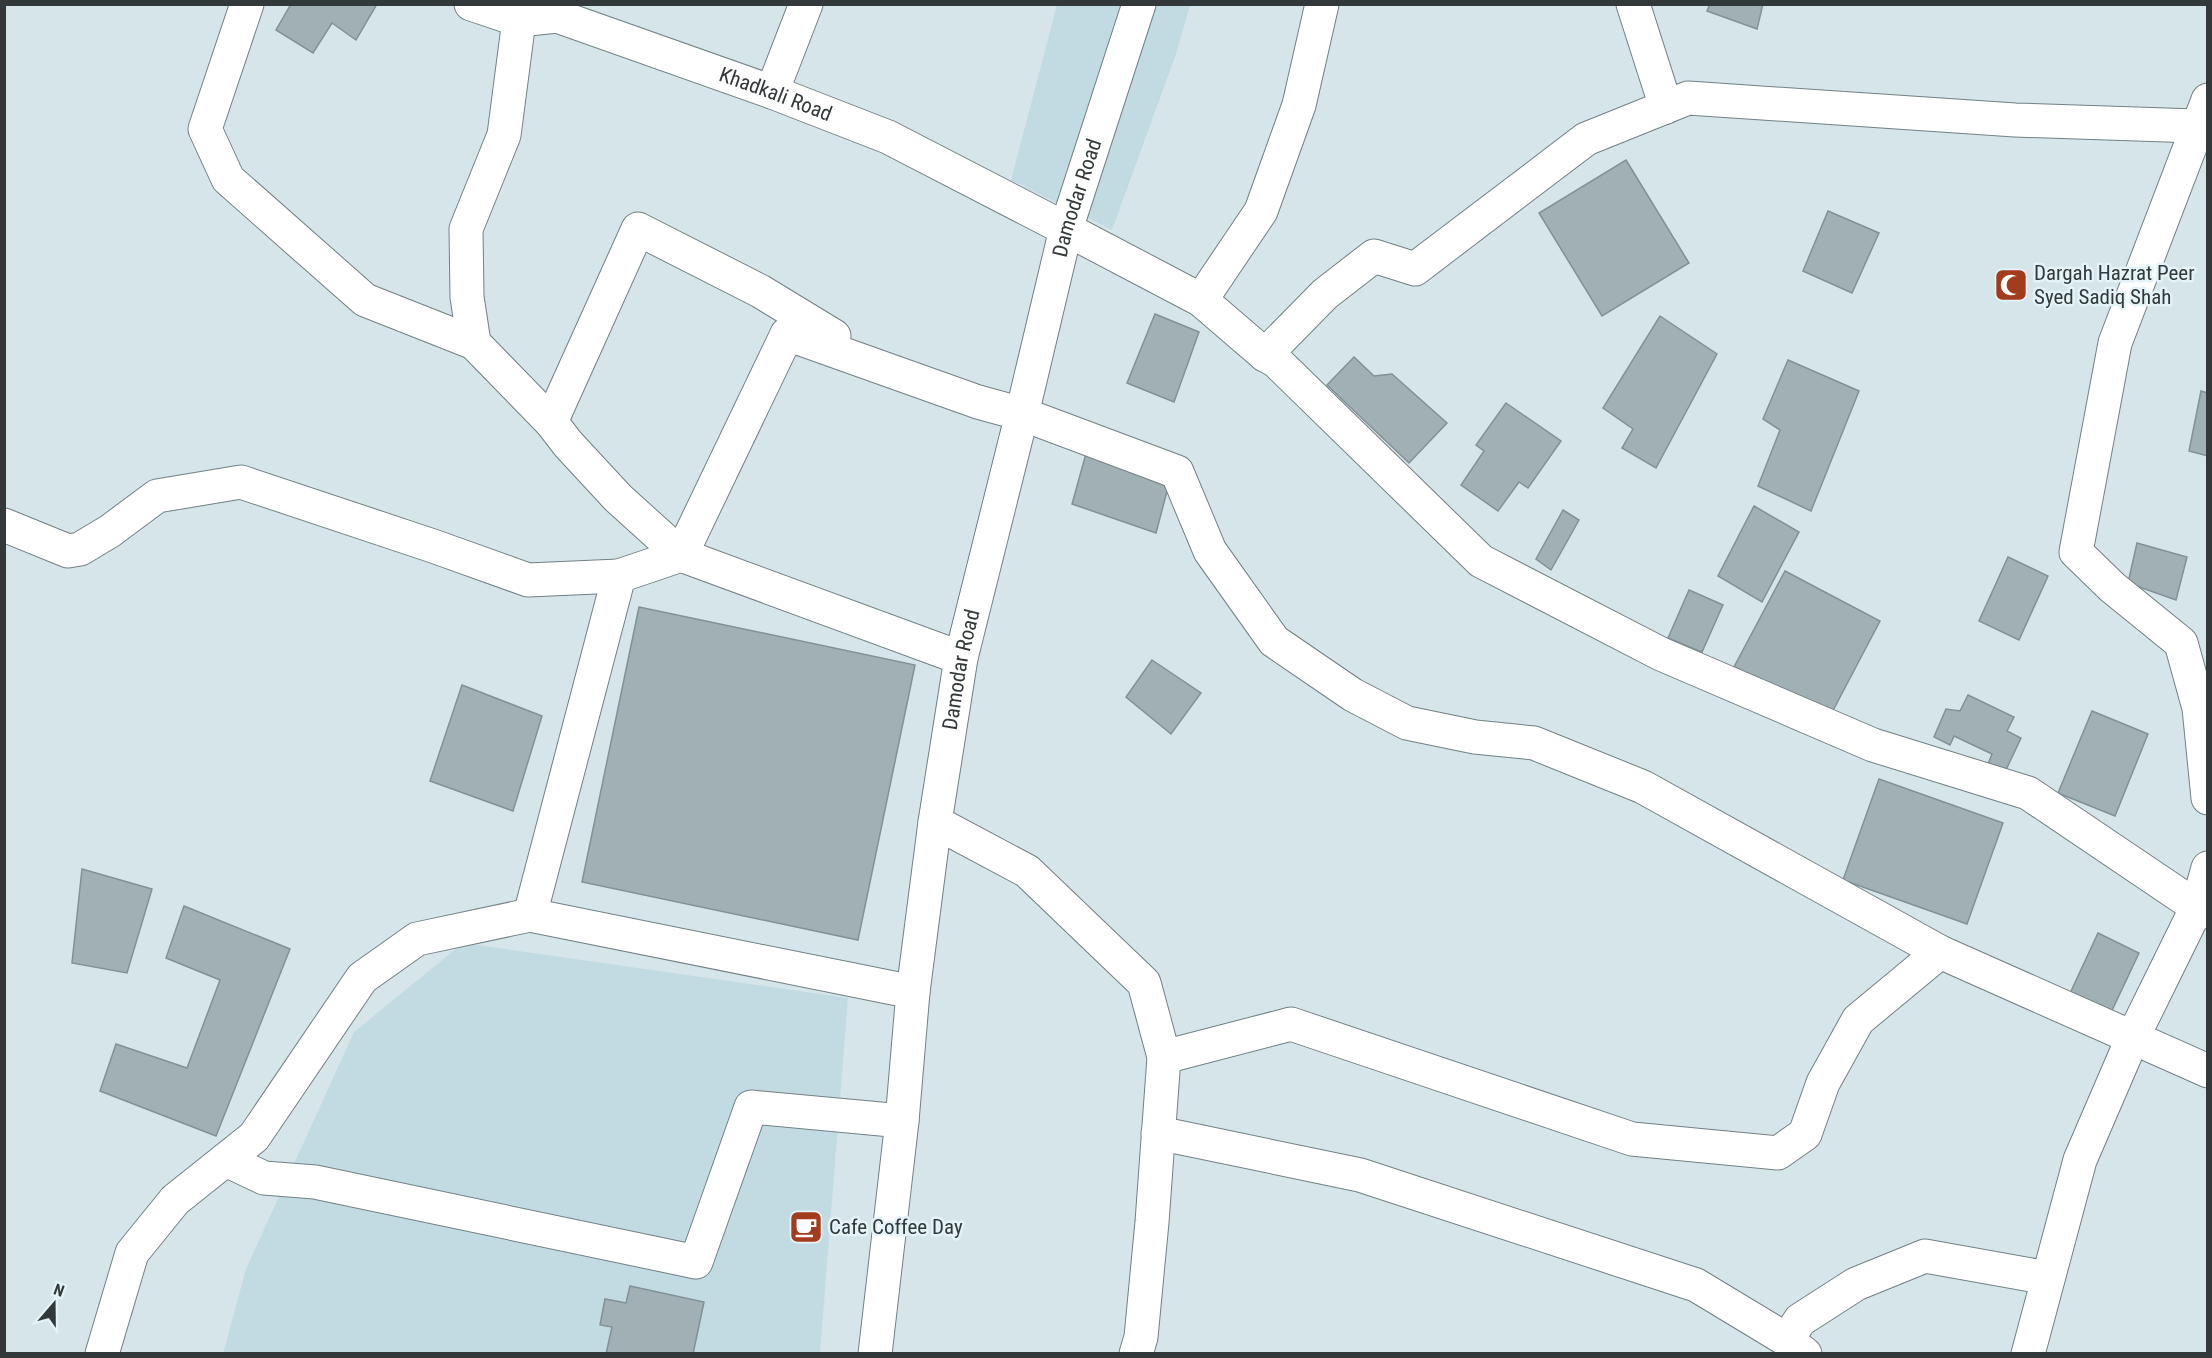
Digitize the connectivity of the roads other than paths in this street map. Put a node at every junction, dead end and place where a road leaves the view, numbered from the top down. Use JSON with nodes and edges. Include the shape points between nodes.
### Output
{"nodes":[{"id":1,"x":248,"y":4,"type":"edge"},
{"id":2,"x":471,"y":4,"type":"edge"},
{"id":3,"x":806,"y":4,"type":"edge"},
{"id":4,"x":1139,"y":4,"type":"edge"},
{"id":5,"x":1322,"y":4,"type":"edge"},
{"id":6,"x":1633,"y":4,"type":"edge"},
{"id":7,"x":558,"y":10,"type":"edge"},
{"id":8,"x":519,"y":20,"type":"junction"},
{"id":9,"x":772,"y":92,"type":"junction"},
{"id":10,"x":1666,"y":107,"type":"junction"},
{"id":11,"x":2204,"y":119,"type":"edge"},
{"id":12,"x":1066,"y":229,"type":"junction"},
{"id":13,"x":1201,"y":300,"type":"junction"},
{"id":14,"x":474,"y":343,"type":"junction"},
{"id":15,"x":1265,"y":355,"type":"junction"},
{"id":16,"x":855,"y":358,"type":"junction"},
{"id":17,"x":1022,"y":414,"type":"junction"},
{"id":18,"x":551,"y":422,"type":"junction"},
{"id":19,"x":4,"y":525,"type":"edge"},
{"id":20,"x":681,"y":555,"type":"junction"},
{"id":21,"x":619,"y":576,"type":"junction"},
{"id":22,"x":961,"y":658,"type":"junction"},
{"id":23,"x":2204,"y":709,"type":"edge"},
{"id":24,"x":2208,"y":798,"type":"edge"},
{"id":25,"x":935,"y":822,"type":"junction"},
{"id":26,"x":2208,"y":868,"type":"edge"},
{"id":27,"x":2202,"y":910,"type":"edge"},
{"id":28,"x":530,"y":915,"type":"junction"},
{"id":29,"x":1940,"y":952,"type":"junction"},
{"id":30,"x":913,"y":992,"type":"junction"},
{"id":31,"x":2133,"y":1037,"type":"junction"},
{"id":32,"x":1164,"y":1057,"type":"junction"},
{"id":33,"x":2208,"y":1071,"type":"edge"},
{"id":34,"x":902,"y":1121,"type":"junction"},
{"id":35,"x":1158,"y":1133,"type":"junction"},
{"id":36,"x":226,"y":1160,"type":"junction"},
{"id":37,"x":2048,"y":1278,"type":"junction"},
{"id":38,"x":1796,"y":1347,"type":"edge"},
{"id":39,"x":102,"y":1353,"type":"edge"},
{"id":40,"x":875,"y":1353,"type":"edge"},
{"id":41,"x":1136,"y":1353,"type":"edge"},
{"id":42,"x":2028,"y":1353,"type":"edge"}],
"edges":[{"from":1,"to":14,"type":"street","via":[[205,129],[228,179],[365,300]]},
{"from":2,"to":8,"type":"street","name":"Khadkali Road"},
{"from":3,"to":9,"type":"street"},
{"from":4,"to":12,"type":"street","name":"Damodar Road"},
{"from":5,"to":13,"type":"street","via":[[1299,105],[1261,211]]},
{"from":6,"to":10,"type":"street"},
{"from":7,"to":8,"type":"street","name":"Khadkali Road"},
{"from":7,"to":9,"type":"street","name":"Khadkali Road"},
{"from":8,"to":14,"type":"street","via":[[504,135],[465,229],[467,297]]},
{"from":9,"to":12,"type":"street","name":"Khadkali Road","via":[[888,137]]},
{"from":10,"to":11,"type":"street","via":[[1688,98],[2015,120]]},
{"from":10,"to":15,"type":"street","via":[[1586,139],[1415,269],[1374,256],[1325,294]]},
{"from":11,"to":23,"type":"street","via":[[2115,343],[2076,552],[2181,643]]},
{"from":12,"to":13,"type":"street","name":"Khadkali Road"},
{"from":12,"to":17,"type":"street","name":"Damodar Road"},
{"from":13,"to":15,"type":"street","name":"Khadkali Road"},
{"from":14,"to":18,"type":"street"},
{"from":15,"to":27,"type":"street","name":"Khadkali Road","via":[[1276,361],[1481,561],[1661,654],[1863,741],[2028,793]]},
{"from":16,"to":17,"type":"street"},
{"from":16,"to":18,"type":"street","via":[[848,345],[760,291],[638,229]]},
{"from":16,"to":20,"type":"street","via":[[787,334]]},
{"from":17,"to":22,"type":"street","name":"Damodar Road"},
{"from":17,"to":29,"type":"street","via":[[1177,472],[1210,551],[1274,640],[1353,695],[1407,723],[1475,737],[1534,743],[1643,787]]},
{"from":18,"to":20,"type":"street","via":[[618,498]]},
{"from":19,"to":21,"type":"street","via":[[68,551],[81,549],[157,496],[241,482],[528,580]]},
{"from":20,"to":21,"type":"street"},
{"from":20,"to":22,"type":"street"},
{"from":21,"to":28,"type":"street"},
{"from":22,"to":25,"type":"street","name":"Damodar Road"},
{"from":23,"to":24,"type":"street"},
{"from":25,"to":30,"type":"street","name":"Damodar Road"},
{"from":25,"to":32,"type":"street","via":[[1027,871],[1144,983]]},
{"from":26,"to":27,"type":"street"},
{"from":27,"to":31,"type":"street"},
{"from":28,"to":30,"type":"street"},
{"from":28,"to":36,"type":"street","via":[[417,939],[362,978],[254,1137]]},
{"from":29,"to":31,"type":"street"},
{"from":29,"to":32,"type":"street","via":[[1858,1020],[1823,1083],[1805,1134],[1778,1153],[1632,1139],[1291,1024]]},
{"from":30,"to":34,"type":"street","name":"Damodar Road"},
{"from":31,"to":33,"type":"street"},
{"from":31,"to":37,"type":"street","via":[[2080,1160]]},
{"from":32,"to":35,"type":"street"},
{"from":34,"to":36,"type":"street","via":[[751,1107],[696,1262],[315,1182],[264,1178]]},
{"from":34,"to":40,"type":"street","name":"Damodar Road"},
{"from":35,"to":38,"type":"street","via":[[1360,1175],[1685,1281]]},
{"from":35,"to":41,"type":"street","via":[[1141,1337]]},
{"from":36,"to":39,"type":"street","via":[[175,1200],[132,1253]]},
{"from":37,"to":38,"type":"street","via":[[1925,1256],[1856,1284],[1800,1320]]},
{"from":37,"to":42,"type":"street"}]}
